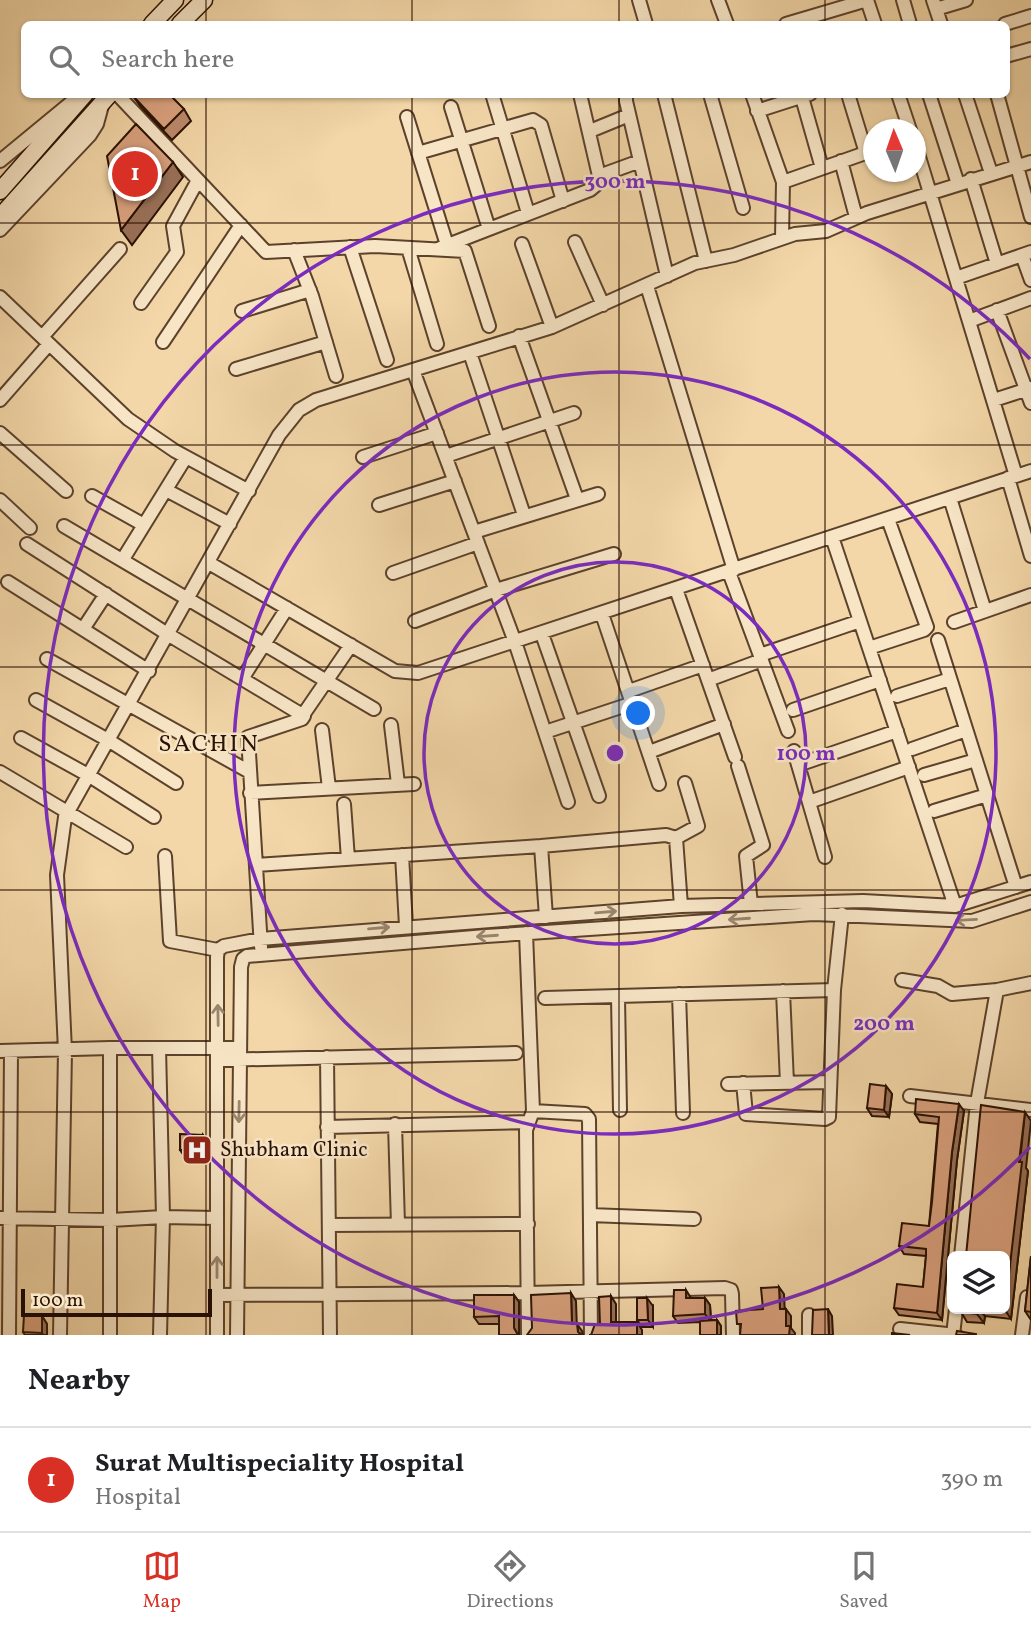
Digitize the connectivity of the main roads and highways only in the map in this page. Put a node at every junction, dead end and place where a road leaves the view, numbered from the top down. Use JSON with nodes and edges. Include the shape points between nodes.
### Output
{"nodes":[{"id":1,"x":175,"y":0,"type":"edge"},
{"id":2,"x":204,"y":0,"type":"edge"},
{"id":3,"x":155,"y":21,"type":"edge"},
{"id":4,"x":183,"y":21,"type":"edge"},
{"id":5,"x":80,"y":98,"type":"edge"},
{"id":6,"x":109,"y":98,"type":"edge"},
{"id":7,"x":44,"y":142,"type":"junction"},
{"id":8,"x":57,"y":153,"type":"junction"},
{"id":9,"x":0,"y":191,"type":"edge"},
{"id":10,"x":0,"y":217,"type":"edge"}],
"edges":[{"from":1,"to":3,"type":"main road"},
{"from":2,"to":4,"type":"main road"},
{"from":5,"to":7,"type":"main road"},
{"from":6,"to":8,"type":"main road"},
{"from":7,"to":8,"type":"main road"},
{"from":7,"to":9,"type":"main road"},
{"from":8,"to":10,"type":"main road"}]}
